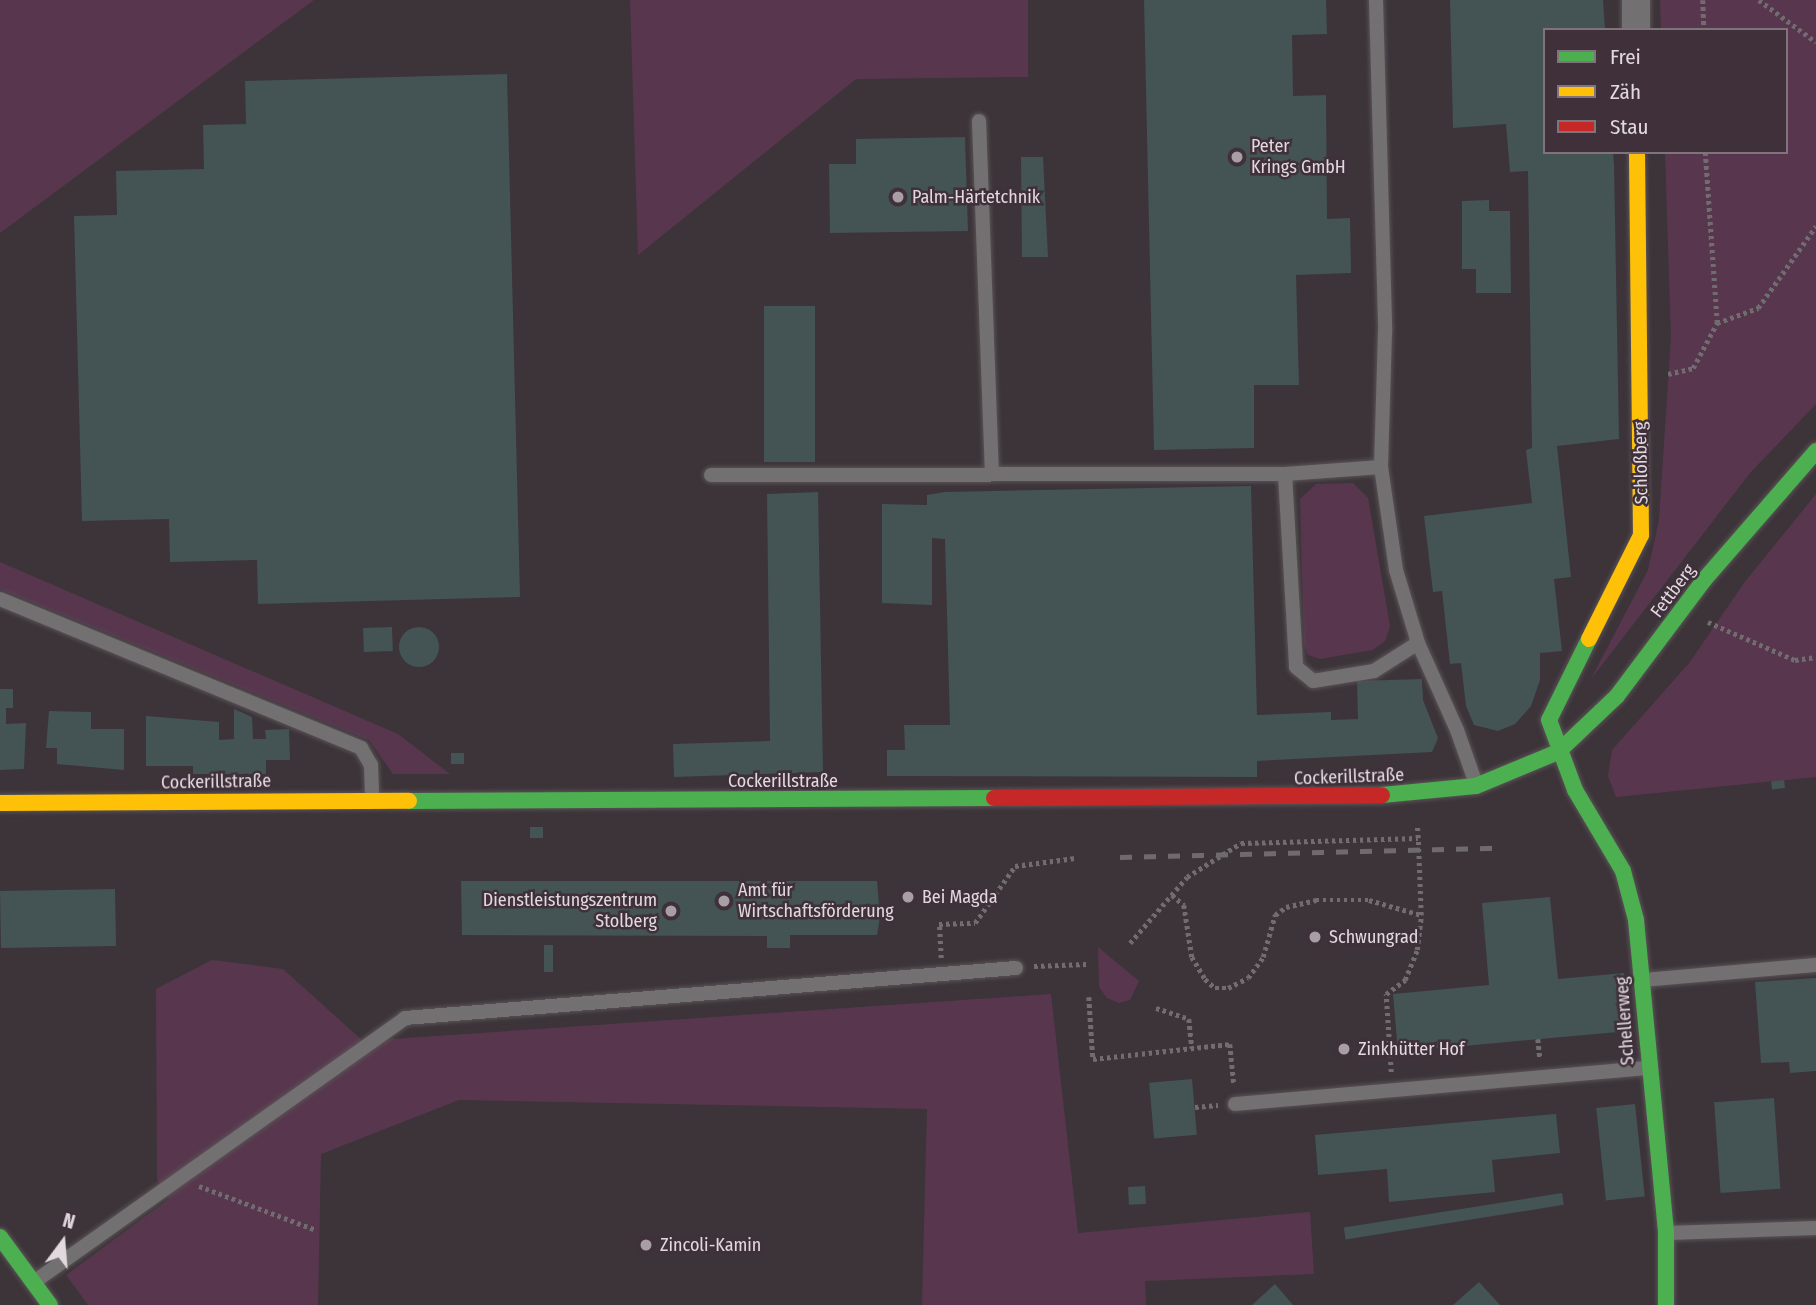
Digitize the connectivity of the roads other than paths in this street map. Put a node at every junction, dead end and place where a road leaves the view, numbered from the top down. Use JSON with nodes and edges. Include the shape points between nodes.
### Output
{"nodes":[{"id":1,"x":1377,"y":0,"type":"edge"},
{"id":2,"x":1636,"y":0,"type":"edge"},
{"id":3,"x":1636,"y":28,"type":"edge"},
{"id":4,"x":979,"y":121,"type":"dead end"},
{"id":5,"x":1637,"y":154,"type":"edge"},
{"id":6,"x":1816,"y":451,"type":"edge"},
{"id":7,"x":1381,"y":467,"type":"junction"},
{"id":8,"x":992,"y":474,"type":"junction"},
{"id":9,"x":1285,"y":474,"type":"junction"},
{"id":10,"x":711,"y":475,"type":"dead end"},
{"id":11,"x":0,"y":599,"type":"edge"},
{"id":12,"x":1418,"y":643,"type":"junction"},
{"id":13,"x":1558,"y":752,"type":"junction"},
{"id":14,"x":1476,"y":786,"type":"junction"},
{"id":15,"x":372,"y":799,"type":"junction"},
{"id":16,"x":0,"y":803,"type":"edge"},
{"id":17,"x":1816,"y":965,"type":"edge"},
{"id":18,"x":1016,"y":968,"type":"dead end"},
{"id":19,"x":1642,"y":980,"type":"junction"},
{"id":20,"x":1648,"y":1068,"type":"junction"},
{"id":21,"x":1236,"y":1104,"type":"road end"},
{"id":22,"x":1816,"y":1228,"type":"edge"},
{"id":23,"x":1665,"y":1233,"type":"junction"},
{"id":24,"x":0,"y":1237,"type":"edge"},
{"id":25,"x":33,"y":1283,"type":"junction"},
{"id":26,"x":50,"y":1305,"type":"edge"},
{"id":27,"x":1666,"y":1305,"type":"edge"}],
"edges":[{"from":1,"to":7,"type":"lane","via":[[1384,332]]},
{"from":2,"to":3,"type":"street"},
{"from":4,"to":8,"type":"lane"},
{"from":5,"to":13,"type":"main road","name":"Schloßberg","via":[[1641,535],[1549,720]]},
{"from":6,"to":13,"type":"main road","name":"Fettberg","via":[[1682,610],[1618,696]]},
{"from":7,"to":9,"type":"lane"},
{"from":7,"to":12,"type":"lane","via":[[1396,570]]},
{"from":8,"to":9,"type":"lane"},
{"from":8,"to":10,"type":"lane"},
{"from":9,"to":12,"type":"lane","via":[[1296,667],[1312,681],[1374,671]]},
{"from":11,"to":15,"type":"lane","via":[[361,748],[371,765]]},
{"from":12,"to":14,"type":"lane"},
{"from":13,"to":14,"type":"main road","name":"Cockerillstraße"},
{"from":13,"to":19,"type":"main road","name":"Schellerweg","via":[[1623,871],[1636,919]]},
{"from":14,"to":15,"type":"main road","name":"Cockerillstraße","via":[[1416,794],[1072,800],[619,793]]},
{"from":15,"to":16,"type":"main road","name":"Cockerillstraße"},
{"from":17,"to":19,"type":"lane"},
{"from":18,"to":25,"type":"lane","via":[[405,1018]]},
{"from":19,"to":20,"type":"main road","name":"Schellerweg"},
{"from":20,"to":21,"type":"lane"},
{"from":20,"to":23,"type":"main road","name":"Schellerweg"},
{"from":22,"to":23,"type":"lane"},
{"from":23,"to":27,"type":"main road","name":"Schellerweg"},
{"from":24,"to":25,"type":"main road"},
{"from":25,"to":26,"type":"main road"}]}
